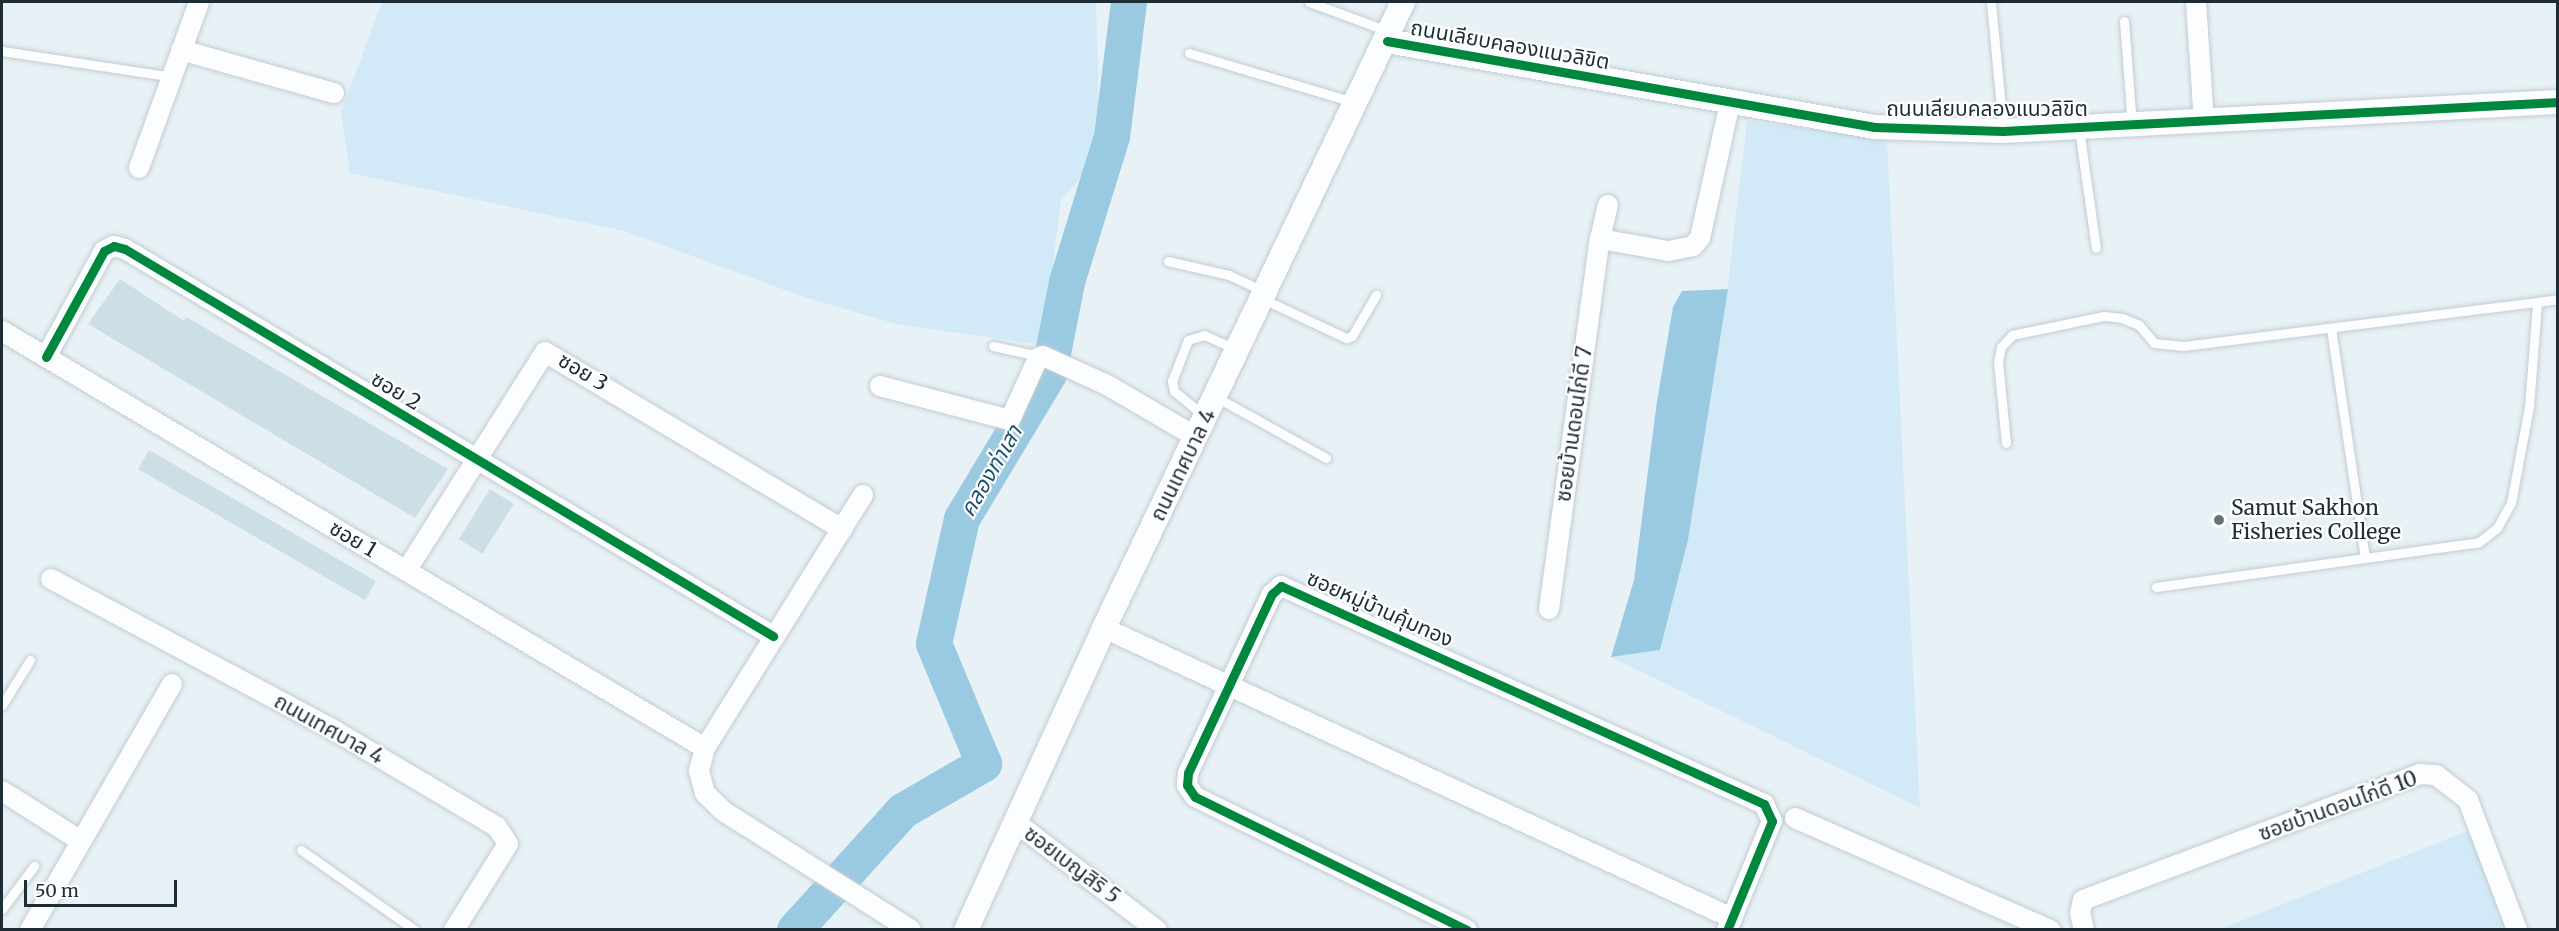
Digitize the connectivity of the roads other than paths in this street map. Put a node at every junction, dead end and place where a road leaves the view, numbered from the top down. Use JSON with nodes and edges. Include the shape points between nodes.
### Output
{"nodes":[{"id":1,"x":199,"y":2,"type":"edge"},
{"id":2,"x":1309,"y":2,"type":"edge"},
{"id":3,"x":1403,"y":2,"type":"edge"},
{"id":4,"x":1990,"y":2,"type":"edge"},
{"id":5,"x":2196,"y":2,"type":"edge"},
{"id":6,"x":2124,"y":21,"type":"dead end"},
{"id":7,"x":1389,"y":36,"type":"junction"},
{"id":8,"x":181,"y":50,"type":"junction"},
{"id":9,"x":2,"y":51,"type":"edge"},
{"id":10,"x":1189,"y":53,"type":"dead end"},
{"id":11,"x":173,"y":77,"type":"junction"},
{"id":12,"x":334,"y":93,"type":"dead end"},
{"id":13,"x":2558,"y":102,"type":"edge"},
{"id":14,"x":1730,"y":103,"type":"junction"},
{"id":15,"x":1357,"y":104,"type":"junction"},
{"id":16,"x":2204,"y":121,"type":"junction"},
{"id":17,"x":2132,"y":124,"type":"junction"},
{"id":18,"x":2079,"y":127,"type":"junction"},
{"id":19,"x":2003,"y":131,"type":"junction"},
{"id":20,"x":139,"y":168,"type":"dead end"},
{"id":21,"x":1608,"y":205,"type":"dead end"},
{"id":22,"x":1600,"y":238,"type":"junction"},
{"id":23,"x":2096,"y":248,"type":"dead end"},
{"id":24,"x":1168,"y":261,"type":"dead end"},
{"id":25,"x":1265,"y":295,"type":"junction"},
{"id":26,"x":1376,"y":295,"type":"dead end"},
{"id":27,"x":2558,"y":299,"type":"edge"},
{"id":28,"x":2538,"y":304,"type":"junction"},
{"id":29,"x":2331,"y":328,"type":"junction"},
{"id":30,"x":2,"y":332,"type":"edge"},
{"id":31,"x":993,"y":346,"type":"dead end"},
{"id":32,"x":1238,"y":351,"type":"junction"},
{"id":33,"x":46,"y":357,"type":"junction"},
{"id":34,"x":1043,"y":357,"type":"junction"},
{"id":35,"x":880,"y":386,"type":"dead end"},
{"id":36,"x":1206,"y":417,"type":"junction"},
{"id":37,"x":2006,"y":444,"type":"dead end"},
{"id":38,"x":1326,"y":458,"type":"dead end"},
{"id":39,"x":474,"y":459,"type":"junction"},
{"id":40,"x":862,"y":495,"type":"dead end"},
{"id":41,"x":842,"y":529,"type":"junction"},
{"id":42,"x":2366,"y":557,"type":"junction"},
{"id":43,"x":406,"y":571,"type":"junction"},
{"id":44,"x":51,"y":579,"type":"dead end"},
{"id":45,"x":2156,"y":587,"type":"dead end"},
{"id":46,"x":1549,"y":609,"type":"dead end"},
{"id":47,"x":1104,"y":628,"type":"junction"},
{"id":48,"x":773,"y":636,"type":"junction"},
{"id":49,"x":30,"y":660,"type":"dead end"},
{"id":50,"x":172,"y":684,"type":"dead end"},
{"id":51,"x":1229,"y":685,"type":"junction"},
{"id":52,"x":2,"y":705,"type":"edge"},
{"id":53,"x":705,"y":748,"type":"junction"},
{"id":54,"x":2,"y":791,"type":"edge"},
{"id":55,"x":1795,"y":818,"type":"dead end"},
{"id":56,"x":1015,"y":822,"type":"junction"},
{"id":57,"x":81,"y":841,"type":"junction"},
{"id":58,"x":301,"y":850,"type":"dead end"},
{"id":59,"x":34,"y":866,"type":"dead end"},
{"id":60,"x":2,"y":909,"type":"edge"},
{"id":61,"x":2082,"y":921,"type":"edge"},
{"id":62,"x":1730,"y":924,"type":"edge"},
{"id":63,"x":1458,"y":928,"type":"edge"},
{"id":64,"x":30,"y":930,"type":"edge"},
{"id":65,"x":415,"y":930,"type":"edge"},
{"id":66,"x":454,"y":930,"type":"edge"},
{"id":67,"x":911,"y":930,"type":"edge"},
{"id":68,"x":966,"y":930,"type":"edge"},
{"id":69,"x":1157,"y":930,"type":"edge"},
{"id":70,"x":2050,"y":930,"type":"edge"},
{"id":71,"x":2517,"y":930,"type":"edge"}],
"edges":[{"from":1,"to":8,"type":"street"},
{"from":2,"to":7,"type":"lane"},
{"from":3,"to":7,"type":"street","name":"ถนนเทศบาล 4"},
{"from":4,"to":19,"type":"lane"},
{"from":5,"to":16,"type":"street"},
{"from":6,"to":17,"type":"lane"},
{"from":7,"to":14,"type":"street","name":"ถนนเลียบคลองแนวลิขิต"},
{"from":7,"to":15,"type":"street","name":"ถนนเทศบาล 4"},
{"from":8,"to":11,"type":"street"},
{"from":8,"to":12,"type":"street"},
{"from":9,"to":11,"type":"lane"},
{"from":10,"to":15,"type":"lane"},
{"from":11,"to":20,"type":"street"},
{"from":13,"to":16,"type":"street","name":"ถนนเลียบคลองแนวลิขิต"},
{"from":14,"to":19,"type":"street","name":"ถนนเลียบคลองแนวลิขิต","via":[[1874,128]]},
{"from":14,"to":22,"type":"street","via":[[1701,238],[1693,246],[1668,251]]},
{"from":15,"to":25,"type":"street","name":"ถนนเทศบาล 4"},
{"from":16,"to":17,"type":"street","name":"ถนนเลียบคลองแนวลิขิต"},
{"from":17,"to":18,"type":"street","name":"ถนนเลียบคลองแนวลิขิต"},
{"from":18,"to":19,"type":"street","name":"ถนนเลียบคลองแนวลิขิต"},
{"from":18,"to":23,"type":"lane"},
{"from":21,"to":22,"type":"street","name":"ซอยบ้านดอนไก่ดี 7"},
{"from":22,"to":46,"type":"street","name":"ซอยบ้านดอนไก่ดี 7"},
{"from":24,"to":25,"type":"lane","via":[[1229,275]]},
{"from":25,"to":26,"type":"lane","via":[[1346,338],[1353,336]]},
{"from":25,"to":32,"type":"street","name":"ถนนเทศบาล 4"},
{"from":27,"to":28,"type":"lane"},
{"from":28,"to":29,"type":"lane"},
{"from":28,"to":42,"type":"lane","via":[[2521,459],[2511,503],[2497,528],[2479,542]]},
{"from":29,"to":37,"type":"lane","via":[[2166,346],[2154,343],[2139,325],[2104,316],[2012,335],[2001,347],[1998,362]]},
{"from":29,"to":42,"type":"lane"},
{"from":30,"to":33,"type":"street","name":"ซอย 1"},
{"from":31,"to":34,"type":"lane"},
{"from":32,"to":36,"type":"street","name":"ถนนเทศบาล 4"},
{"from":32,"to":36,"type":"lane","via":[[1204,335],[1188,340],[1172,381],[1174,391]]},
{"from":33,"to":39,"type":"street","name":"ซอย 2","via":[[104,251],[114,246]]},
{"from":33,"to":43,"type":"street","name":"ซอย 1"},
{"from":34,"to":35,"type":"street","via":[[1010,420]]},
{"from":34,"to":36,"type":"street"},
{"from":36,"to":38,"type":"lane"},
{"from":36,"to":47,"type":"street","name":"ถนนเทศบาล 4"},
{"from":39,"to":41,"type":"street","name":"ซอย 3","via":[[539,356],[552,353]]},
{"from":39,"to":43,"type":"street","name":"ซอย 3"},
{"from":39,"to":48,"type":"street","name":"ซอย 2"},
{"from":40,"to":41,"type":"street"},
{"from":41,"to":48,"type":"street"},
{"from":42,"to":45,"type":"lane"},
{"from":43,"to":53,"type":"street","name":"ซอย 1"},
{"from":44,"to":66,"type":"street","name":"ถนนเทศบาล 4","via":[[337,732],[497,827],[508,844]]},
{"from":47,"to":51,"type":"street","name":"ซอยหมู่บ้านคุ้มทอง"},
{"from":47,"to":56,"type":"street","name":"ถนนเทศบาล 4"},
{"from":48,"to":53,"type":"street"},
{"from":49,"to":52,"type":"lane"},
{"from":50,"to":57,"type":"street"},
{"from":51,"to":62,"type":"street","name":"ซอยหมู่บ้านคุ้มทอง"},
{"from":51,"to":62,"type":"street","name":"ซอยหมู่บ้านคุ้มทอง","via":[[1272,594],[1281,586],[1764,804],[1772,821]]},
{"from":51,"to":63,"type":"street","name":"ซอยหมู่บ้านคุ้มทอง","via":[[1188,773],[1187,785],[1195,797]]},
{"from":53,"to":67,"type":"street","via":[[699,771],[705,793],[723,812]]},
{"from":54,"to":57,"type":"street"},
{"from":55,"to":70,"type":"street"},
{"from":56,"to":68,"type":"street","name":"ถนนเทศบาล 4"},
{"from":56,"to":69,"type":"street","name":"ซอยเบญสิริ 5"},
{"from":57,"to":64,"type":"street"},
{"from":58,"to":65,"type":"lane"},
{"from":59,"to":60,"type":"lane"},
{"from":61,"to":71,"type":"street","name":"ซอยบ้านดอนไก่ดี 10","via":[[2084,900],[2092,896],[2402,780],[2436,775],[2468,800]]}]}
